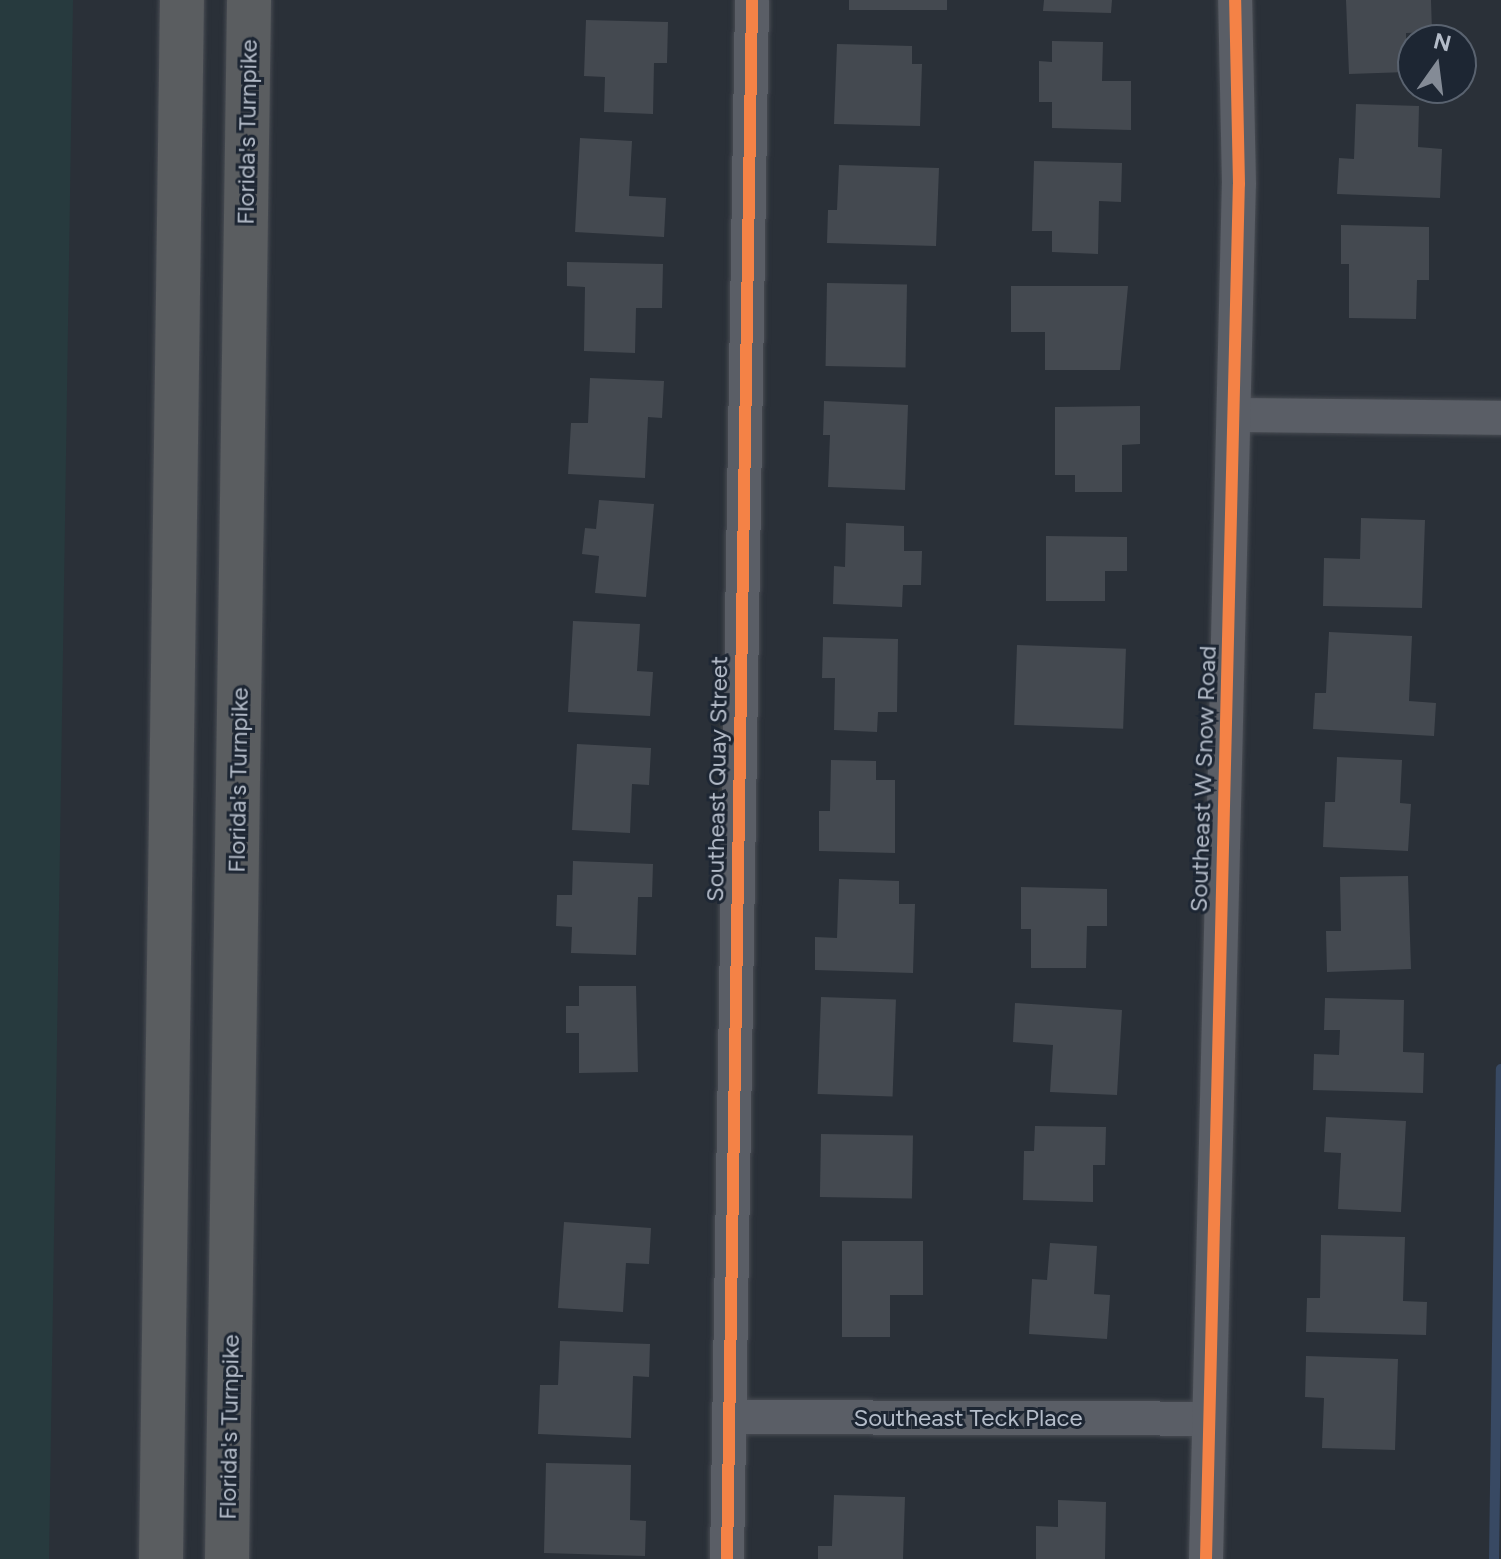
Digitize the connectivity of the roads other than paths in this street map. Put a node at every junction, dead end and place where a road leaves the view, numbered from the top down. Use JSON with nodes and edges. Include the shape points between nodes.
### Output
{"nodes":[{"id":1,"x":182,"y":0,"type":"edge"},
{"id":2,"x":249,"y":0,"type":"edge"},
{"id":3,"x":752,"y":0,"type":"edge"},
{"id":4,"x":1235,"y":0,"type":"edge"},
{"id":5,"x":1234,"y":415,"type":"junction"},
{"id":6,"x":1501,"y":418,"type":"edge"},
{"id":7,"x":729,"y":1417,"type":"junction"},
{"id":8,"x":1208,"y":1419,"type":"junction"},
{"id":9,"x":161,"y":1559,"type":"edge"},
{"id":10,"x":227,"y":1559,"type":"edge"},
{"id":11,"x":727,"y":1559,"type":"edge"},
{"id":12,"x":1206,"y":1559,"type":"edge"}],
"edges":[{"from":1,"to":9,"type":"highway"},
{"from":2,"to":10,"type":"highway","name":"Florida's Turnpike"},
{"from":3,"to":7,"type":"street","name":"Southeast Quay Street"},
{"from":4,"to":5,"type":"street","name":"Southeast W Snow Road","via":[[1239,184]]},
{"from":5,"to":6,"type":"street"},
{"from":5,"to":8,"type":"street","name":"Southeast W Snow Road"},
{"from":7,"to":8,"type":"street","name":"Southeast Teck Place"},
{"from":7,"to":11,"type":"street","name":"Southeast Quay Street"},
{"from":8,"to":12,"type":"street","name":"Southeast W Snow Road"}]}
